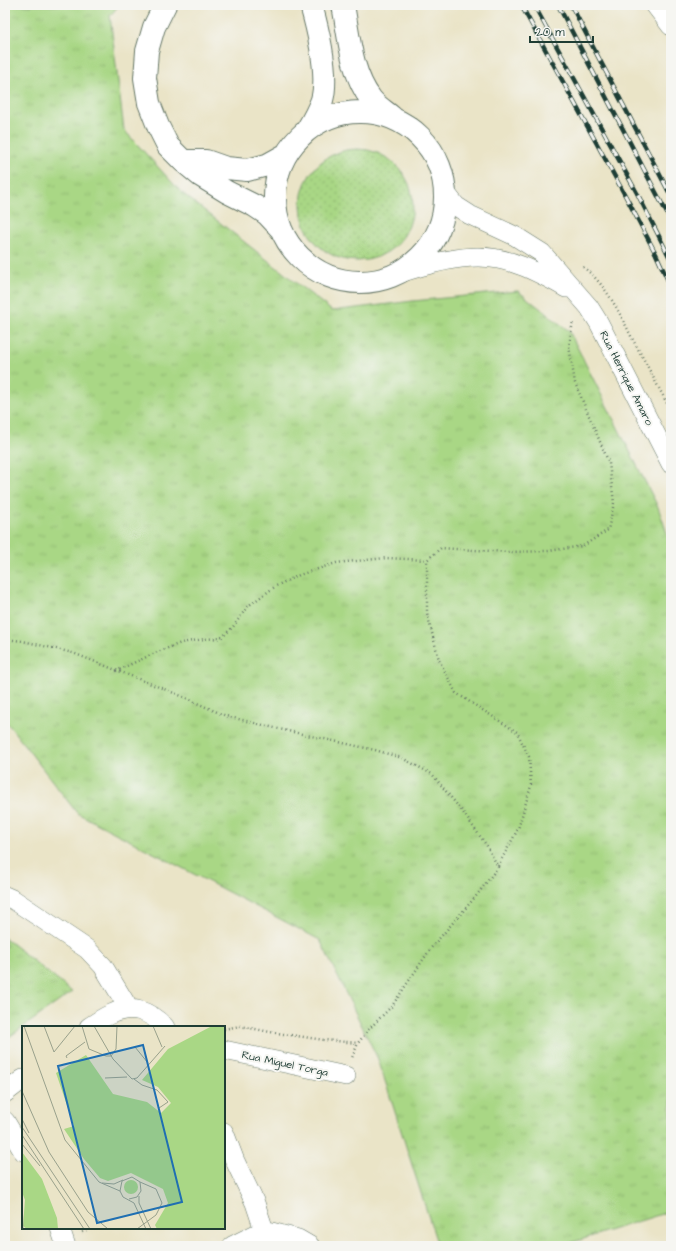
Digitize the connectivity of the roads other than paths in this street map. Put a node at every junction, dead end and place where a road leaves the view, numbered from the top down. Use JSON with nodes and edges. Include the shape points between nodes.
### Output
{"nodes":[{"id":1,"x":165,"y":5,"type":"edge"},
{"id":2,"x":311,"y":5,"type":"edge"},
{"id":3,"x":344,"y":5,"type":"edge"},
{"id":4,"x":655,"y":5,"type":"edge"},
{"id":5,"x":671,"y":26,"type":"edge"},
{"id":6,"x":395,"y":119,"type":"junction"},
{"id":7,"x":307,"y":130,"type":"junction"},
{"id":8,"x":285,"y":155,"type":"junction"},
{"id":9,"x":183,"y":161,"type":"junction"},
{"id":10,"x":446,"y":193,"type":"junction"},
{"id":11,"x":281,"y":229,"type":"junction"},
{"id":12,"x":397,"y":274,"type":"junction"},
{"id":13,"x":578,"y":295,"type":"junction"},
{"id":14,"x":671,"y":464,"type":"edge"},
{"id":15,"x":5,"y":896,"type":"edge"},
{"id":16,"x":128,"y":1009,"type":"junction"},
{"id":17,"x":91,"y":1026,"type":"edge"},
{"id":18,"x":164,"y":1026,"type":"edge"},
{"id":19,"x":225,"y":1050,"type":"edge"},
{"id":20,"x":346,"y":1076,"type":"road end"},
{"id":21,"x":22,"y":1080,"type":"edge"},
{"id":22,"x":5,"y":1094,"type":"edge"},
{"id":23,"x":5,"y":1121,"type":"edge"},
{"id":24,"x":225,"y":1135,"type":"edge"},
{"id":25,"x":22,"y":1149,"type":"edge"},
{"id":26,"x":60,"y":1229,"type":"edge"},
{"id":27,"x":266,"y":1238,"type":"edge"},
{"id":28,"x":66,"y":1246,"type":"edge"},
{"id":29,"x":232,"y":1246,"type":"edge"},
{"id":30,"x":310,"y":1246,"type":"edge"}],
"edges":[{"from":1,"to":9,"type":"main road","via":[[147,51],[145,78],[149,103],[158,126],[168,146]]},
{"from":2,"to":7,"type":"main road","via":[[324,73],[322,98]]},
{"from":3,"to":6,"type":"main road","via":[[354,63],[360,82],[372,100]]},
{"from":4,"to":5,"type":"street"},
{"from":6,"to":7,"type":"main road","via":[[372,112],[349,112],[326,118]]},
{"from":6,"to":10,"type":"main road","via":[[415,131],[431,149],[441,170]]},
{"from":7,"to":8,"type":"main road"},
{"from":8,"to":9,"type":"main road","via":[[267,165],[246,170],[226,168],[206,160]]},
{"from":8,"to":11,"type":"main road","via":[[274,191]]},
{"from":9,"to":11,"type":"main road","via":[[220,188],[267,214]]},
{"from":10,"to":12,"type":"main road","via":[[441,226],[434,241],[412,265]]},
{"from":10,"to":13,"type":"street","name":"Rua Henrique Amaro","via":[[456,206],[470,215],[542,252]]},
{"from":11,"to":12,"type":"main road","via":[[292,249],[309,265],[329,276],[352,282],[375,281]]},
{"from":12,"to":13,"type":"street","name":"Rua Henrique Amaro","via":[[421,266],[478,257],[522,266]]},
{"from":13,"to":14,"type":"street","name":"Rua Henrique Amaro","via":[[599,323]]},
{"from":15,"to":16,"type":"street","via":[[87,949],[102,966]]},
{"from":16,"to":17,"type":"street","via":[[111,1014]]},
{"from":16,"to":18,"type":"street","via":[[146,1012]]},
{"from":19,"to":20,"type":"street","name":"Rua Miguel Torga"},
{"from":21,"to":22,"type":"street"},
{"from":23,"to":25,"type":"street"},
{"from":24,"to":27,"type":"street","via":[[255,1203]]},
{"from":26,"to":28,"type":"street"},
{"from":27,"to":29,"type":"street"},
{"from":27,"to":30,"type":"street","via":[[298,1239]]}]}
